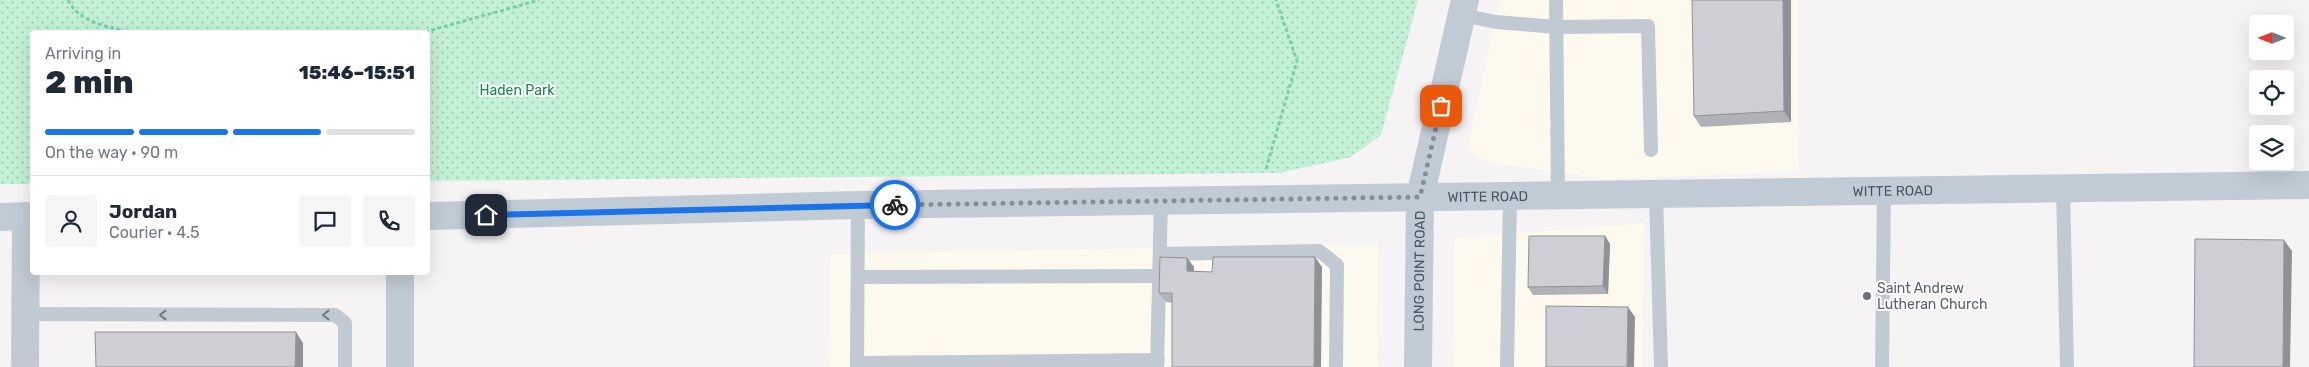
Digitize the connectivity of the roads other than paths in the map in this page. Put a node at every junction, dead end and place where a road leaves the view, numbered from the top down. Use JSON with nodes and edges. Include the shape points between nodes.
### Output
{"nodes":[{"id":1,"x":1556,"y":0,"type":"edge"},
{"id":2,"x":1463,"y":8,"type":"edge"},
{"id":3,"x":1556,"y":27,"type":"junction"},
{"id":4,"x":1651,"y":150,"type":"dead end"},
{"id":5,"x":2309,"y":185,"type":"edge"},
{"id":6,"x":2063,"y":188,"type":"junction"},
{"id":7,"x":1884,"y":191,"type":"junction"},
{"id":8,"x":1656,"y":194,"type":"junction"},
{"id":9,"x":1558,"y":195,"type":"junction"},
{"id":10,"x":1510,"y":196,"type":"junction"},
{"id":11,"x":1420,"y":197,"type":"junction"},
{"id":12,"x":1161,"y":201,"type":"junction"},
{"id":13,"x":858,"y":205,"type":"junction"},
{"id":14,"x":20,"y":216,"type":"edge"},
{"id":15,"x":430,"y":216,"type":"edge"},
{"id":16,"x":1160,"y":254,"type":"junction"},
{"id":17,"x":400,"y":275,"type":"edge"},
{"id":18,"x":1160,"y":276,"type":"junction"},
{"id":19,"x":858,"y":277,"type":"junction"},
{"id":20,"x":25,"y":314,"type":"junction"},
{"id":21,"x":1158,"y":364,"type":"edge"},
{"id":22,"x":857,"y":365,"type":"edge"},
{"id":23,"x":25,"y":367,"type":"edge"},
{"id":24,"x":345,"y":367,"type":"edge"},
{"id":25,"x":400,"y":367,"type":"edge"},
{"id":26,"x":1336,"y":367,"type":"edge"},
{"id":27,"x":1418,"y":367,"type":"edge"},
{"id":28,"x":1507,"y":367,"type":"edge"},
{"id":29,"x":1661,"y":367,"type":"edge"},
{"id":30,"x":1882,"y":367,"type":"edge"},
{"id":31,"x":2067,"y":367,"type":"edge"}],
"edges":[{"from":1,"to":3,"type":"lane"},
{"from":2,"to":3,"type":"lane","via":[[1496,22]]},
{"from":2,"to":11,"type":"street","name":"LONG POINT ROAD"},
{"from":3,"to":4,"type":"lane","via":[[1648,26]]},
{"from":3,"to":9,"type":"lane"},
{"from":5,"to":6,"type":"street","name":"WITTE ROAD"},
{"from":6,"to":7,"type":"street","name":"WITTE ROAD"},
{"from":6,"to":31,"type":"lane"},
{"from":7,"to":8,"type":"street","name":"WITTE ROAD"},
{"from":7,"to":30,"type":"lane"},
{"from":8,"to":9,"type":"street","name":"WITTE ROAD"},
{"from":8,"to":29,"type":"lane"},
{"from":9,"to":10,"type":"street","name":"WITTE ROAD"},
{"from":10,"to":11,"type":"street","name":"WITTE ROAD"},
{"from":10,"to":28,"type":"lane"},
{"from":11,"to":12,"type":"street","name":"WITTE ROAD"},
{"from":11,"to":27,"type":"street","name":"LONG POINT ROAD"},
{"from":12,"to":13,"type":"street","name":"WITTE ROAD"},
{"from":12,"to":16,"type":"lane"},
{"from":13,"to":15,"type":"street","name":"WITTE ROAD"},
{"from":13,"to":19,"type":"lane"},
{"from":14,"to":20,"type":"street"},
{"from":16,"to":18,"type":"lane"},
{"from":16,"to":26,"type":"lane","via":[[1320,251],[1338,265]]},
{"from":17,"to":25,"type":"street"},
{"from":18,"to":19,"type":"lane"},
{"from":18,"to":21,"type":"lane"},
{"from":19,"to":22,"type":"lane"},
{"from":20,"to":23,"type":"street"},
{"from":24,"to":20,"type":"lane","one_way":true,"via":[[345,323],[335,315]]},
{"from":21,"to":22,"type":"lane"}]}
